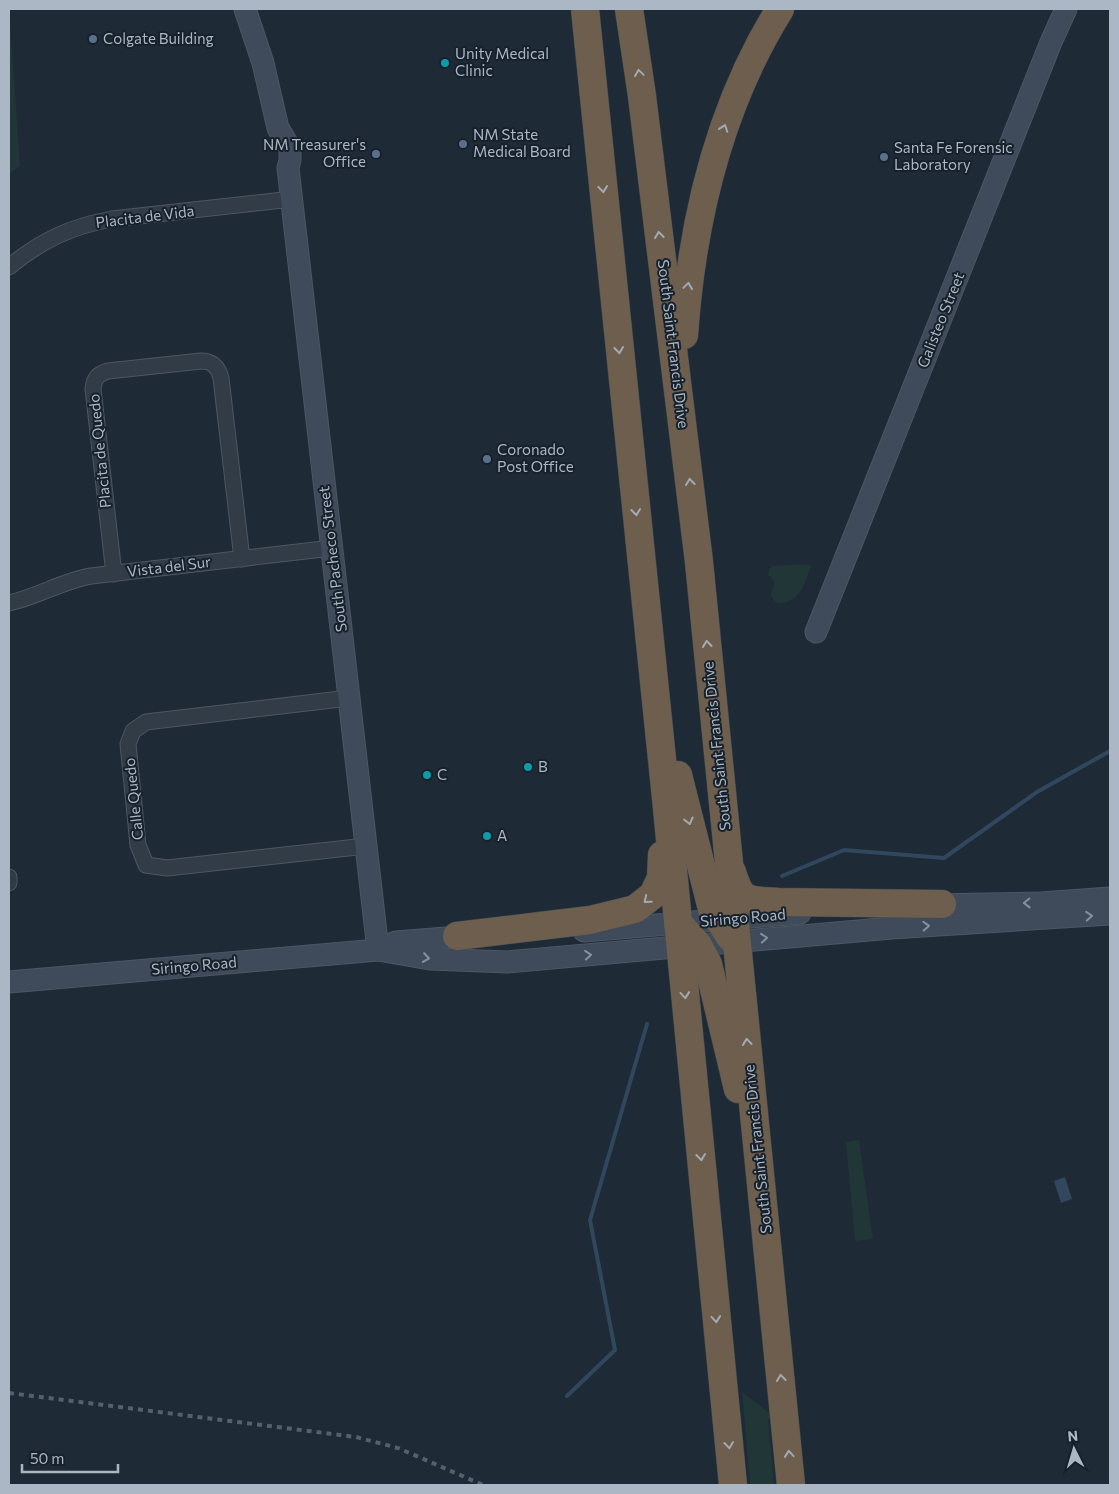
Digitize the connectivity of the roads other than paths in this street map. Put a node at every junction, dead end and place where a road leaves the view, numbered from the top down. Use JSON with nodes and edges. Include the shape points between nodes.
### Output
{"nodes":[{"id":1,"x":245,"y":9,"type":"edge"},
{"id":2,"x":572,"y":9,"type":"edge"},
{"id":3,"x":585,"y":9,"type":"edge"},
{"id":4,"x":629,"y":9,"type":"edge"},
{"id":5,"x":780,"y":9,"type":"edge"},
{"id":6,"x":1066,"y":9,"type":"edge"},
{"id":7,"x":598,"y":140,"type":"junction"},
{"id":8,"x":292,"y":199,"type":"junction"},
{"id":9,"x":9,"y":267,"type":"edge"},
{"id":10,"x":683,"y":422,"type":"junction"},
{"id":11,"x":332,"y":548,"type":"junction"},
{"id":12,"x":242,"y":559,"type":"junction"},
{"id":13,"x":114,"y":574,"type":"junction"},
{"id":14,"x":9,"y":603,"type":"edge"},
{"id":15,"x":816,"y":632,"type":"dead end"},
{"id":16,"x":649,"y":636,"type":"junction"},
{"id":17,"x":349,"y":698,"type":"junction"},
{"id":18,"x":661,"y":752,"type":"junction"},
{"id":19,"x":366,"y":846,"type":"junction"},
{"id":20,"x":729,"y":865,"type":"junction"},
{"id":21,"x":9,"y":877,"type":"edge"},
{"id":22,"x":9,"y":883,"type":"edge"},
{"id":23,"x":1110,"y":898,"type":"edge"},
{"id":24,"x":942,"y":904,"type":"junction"},
{"id":25,"x":1110,"y":914,"type":"edge"},
{"id":26,"x":730,"y":926,"type":"junction"},
{"id":27,"x":457,"y":936,"type":"junction"},
{"id":28,"x":686,"y":938,"type":"junction"},
{"id":29,"x":378,"y":950,"type":"junction"},
{"id":30,"x":9,"y":982,"type":"edge"},
{"id":31,"x":761,"y":1180,"type":"junction"},
{"id":32,"x":732,"y":1480,"type":"edge"},
{"id":33,"x":791,"y":1484,"type":"edge"}],
"edges":[{"from":1,"to":8,"type":"street","name":"South Pacheco Street","via":[[263,63],[278,128],[275,151],[280,162],[288,168]]},
{"from":2,"to":7,"type":"highway"},
{"from":3,"to":7,"type":"highway"},
{"from":10,"to":4,"type":"highway","name":"South Saint Francis Drive","one_way":true},
{"from":10,"to":5,"type":"highway","one_way":true,"via":[[686,298],[707,180],[747,67]]},
{"from":6,"to":15,"type":"street","name":"Galisteo Street"},
{"from":7,"to":16,"type":"highway","one_way":true},
{"from":8,"to":9,"type":"street","name":"Placita de Vida","via":[[83,225],[38,245]]},
{"from":8,"to":11,"type":"street","name":"South Pacheco Street"},
{"from":20,"to":10,"type":"highway","name":"South Saint Francis Drive","one_way":true},
{"from":11,"to":12,"type":"street","name":"Vista del Sur"},
{"from":11,"to":17,"type":"street","name":"South Pacheco Street"},
{"from":12,"to":13,"type":"street","name":"Vista del Sur"},
{"from":12,"to":13,"type":"street","name":"Placita de Quedo","via":[[221,378],[215,365],[201,361],[108,371],[94,380],[93,389]]},
{"from":13,"to":14,"type":"street","name":"Vista del Sur","via":[[81,578]]},
{"from":16,"to":18,"type":"highway"},
{"from":16,"to":26,"type":"highway","one_way":true,"via":[[683,800],[708,896],[712,909]]},
{"from":17,"to":19,"type":"street","name":"South Pacheco Street"},
{"from":17,"to":19,"type":"street","name":"Calle Quedo","via":[[146,722],[133,731],[128,744],[138,845],[146,865],[167,868]]},
{"from":18,"to":27,"type":"highway","one_way":true,"via":[[663,865],[653,895],[635,909],[590,920]]},
{"from":18,"to":28,"type":"highway"},
{"from":19,"to":29,"type":"street","name":"South Pacheco Street"},
{"from":20,"to":24,"type":"highway","via":[[741,894],[761,900]]},
{"from":20,"to":26,"type":"highway","name":"South Saint Francis Drive"},
{"from":21,"to":22,"type":"street"},
{"from":23,"to":24,"type":"street","name":"Siringo Road","one_way":true,"via":[[1041,903]]},
{"from":24,"to":26,"type":"street","name":"Siringo Road"},
{"from":26,"to":25,"type":"street","name":"Siringo Road","one_way":true,"via":[[892,928]]},
{"from":26,"to":28,"type":"street","name":"Siringo Road"},
{"from":26,"to":28,"type":"street","name":"Siringo Road"},
{"from":31,"to":26,"type":"highway","name":"South Saint Francis Drive","one_way":true},
{"from":27,"to":28,"type":"street","name":"Siringo Road","via":[[544,934]]},
{"from":27,"to":29,"type":"street","name":"Siringo Road","via":[[396,942]]},
{"from":29,"to":28,"type":"street","name":"Siringo Road","one_way":true,"via":[[430,959],[507,962]]},
{"from":28,"to":31,"type":"highway","via":[[708,964]]},
{"from":28,"to":32,"type":"highway","one_way":true},
{"from":29,"to":30,"type":"street","name":"Siringo Road"},
{"from":33,"to":31,"type":"highway","name":"South Saint Francis Drive","one_way":true}]}
